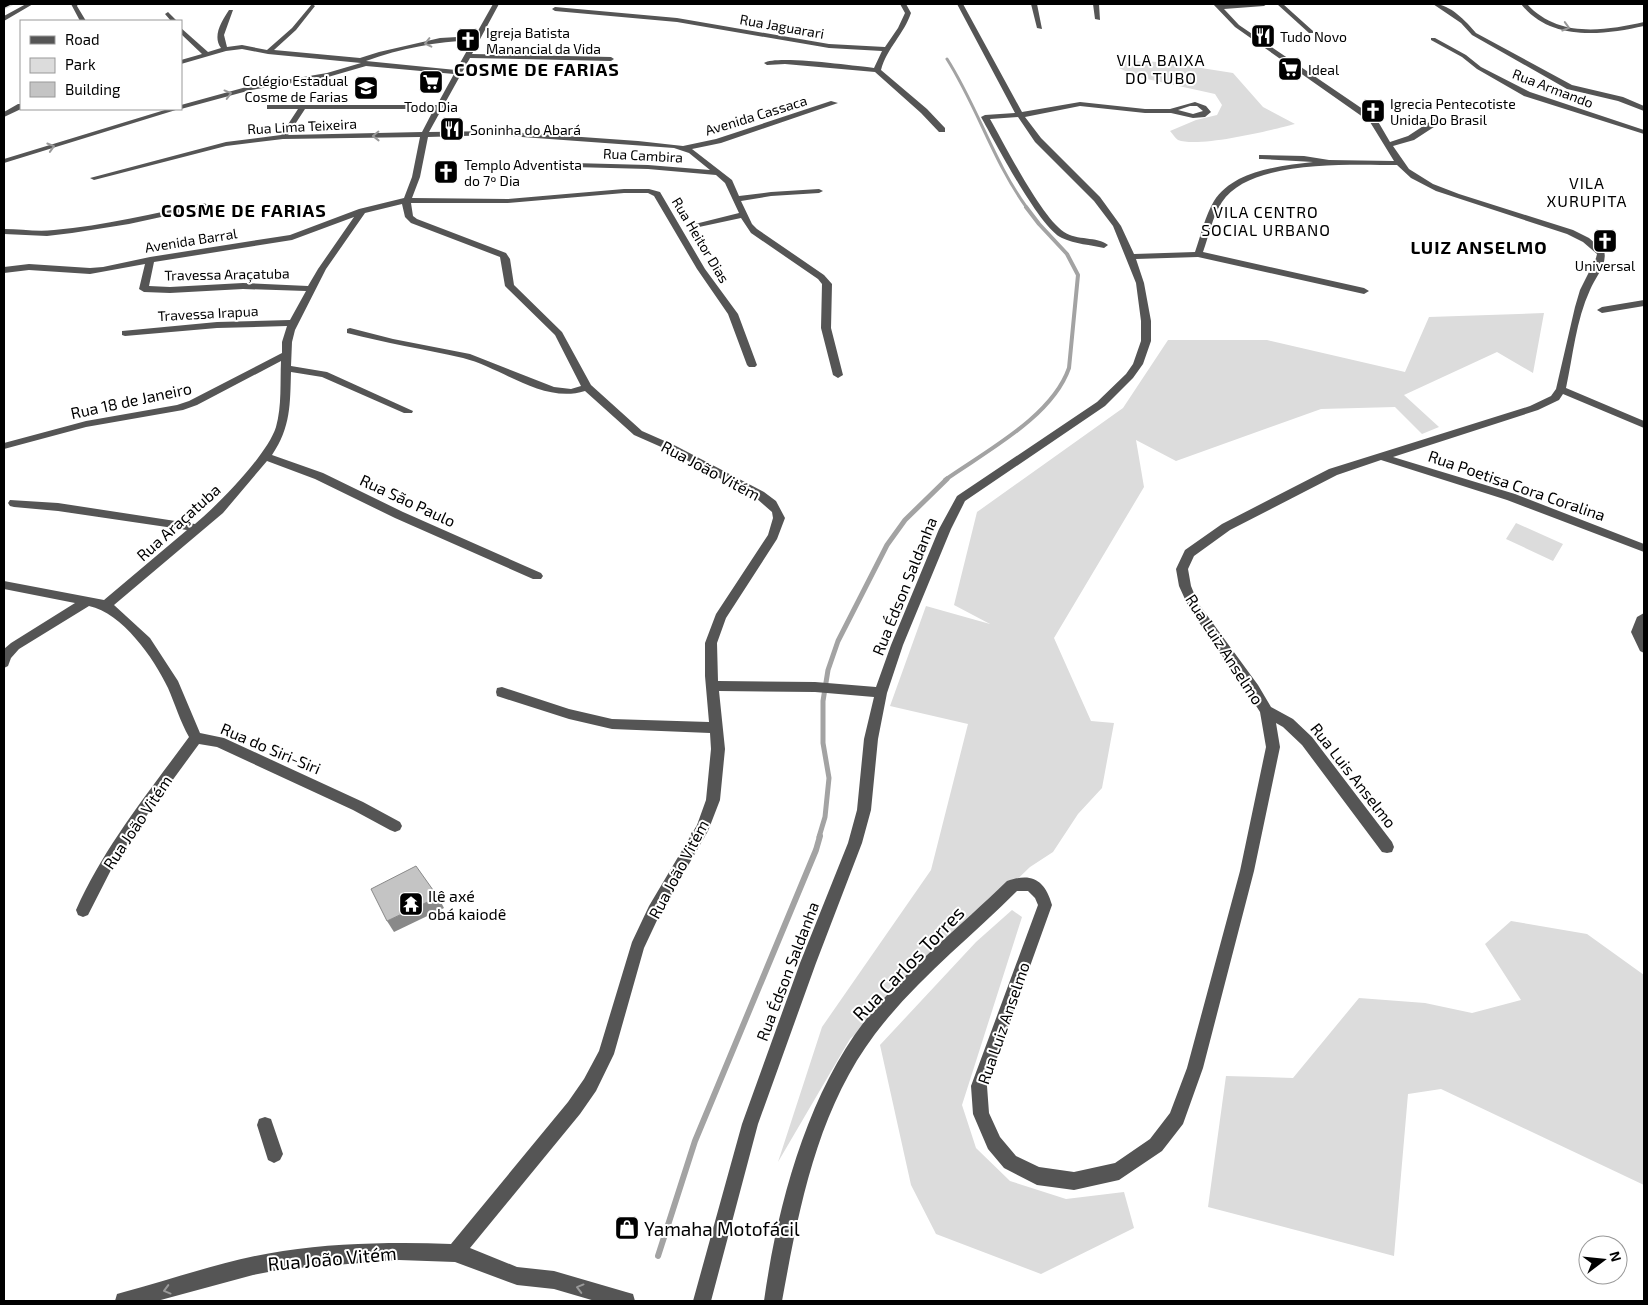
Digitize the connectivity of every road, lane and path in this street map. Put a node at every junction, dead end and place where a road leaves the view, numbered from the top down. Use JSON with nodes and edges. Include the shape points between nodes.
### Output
{"nodes":[{"id":1,"x":8,"y":4,"type":"edge"},
{"id":2,"x":30,"y":4,"type":"edge"},
{"id":3,"x":496,"y":4,"type":"edge"},
{"id":4,"x":903,"y":4,"type":"edge"},
{"id":5,"x":960,"y":4,"type":"edge"},
{"id":6,"x":1034,"y":4,"type":"edge"},
{"id":7,"x":1096,"y":4,"type":"edge"},
{"id":8,"x":1264,"y":4,"type":"edge"},
{"id":9,"x":1280,"y":4,"type":"edge"},
{"id":10,"x":1436,"y":4,"type":"edge"},
{"id":11,"x":1524,"y":4,"type":"edge"},
{"id":12,"x":74,"y":5,"type":"edge"},
{"id":13,"x":1218,"y":5,"type":"edge"},
{"id":14,"x":4,"y":6,"type":"edge"},
{"id":15,"x":312,"y":6,"type":"dead end"},
{"id":16,"x":555,"y":9,"type":"dead end"},
{"id":17,"x":231,"y":12,"type":"dead end"},
{"id":18,"x":168,"y":14,"type":"dead end"},
{"id":19,"x":4,"y":19,"type":"edge"},
{"id":20,"x":1098,"y":19,"type":"dead end"},
{"id":21,"x":82,"y":20,"type":"edge"},
{"id":22,"x":173,"y":20,"type":"edge"},
{"id":23,"x":1644,"y":24,"type":"edge"},
{"id":24,"x":1040,"y":28,"type":"dead end"},
{"id":25,"x":182,"y":31,"type":"edge"},
{"id":26,"x":1310,"y":32,"type":"dead end"},
{"id":27,"x":476,"y":38,"type":"junction"},
{"id":28,"x":1433,"y":39,"type":"dead end"},
{"id":29,"x":226,"y":49,"type":"junction"},
{"id":30,"x":887,"y":49,"type":"junction"},
{"id":31,"x":268,"y":52,"type":"junction"},
{"id":32,"x":207,"y":55,"type":"junction"},
{"id":33,"x":466,"y":56,"type":"junction"},
{"id":34,"x":611,"y":59,"type":"dead end"},
{"id":35,"x":182,"y":62,"type":"edge"},
{"id":36,"x":363,"y":62,"type":"junction"},
{"id":37,"x":767,"y":63,"type":"dead end"},
{"id":38,"x":878,"y":70,"type":"junction"},
{"id":39,"x":458,"y":72,"type":"junction"},
{"id":40,"x":1644,"y":98,"type":"edge"},
{"id":41,"x":1629,"y":102,"type":"junction"},
{"id":42,"x":834,"y":103,"type":"dead end"},
{"id":43,"x":1644,"y":104,"type":"edge"},
{"id":44,"x":20,"y":107,"type":"edge"},
{"id":45,"x":182,"y":107,"type":"edge"},
{"id":46,"x":270,"y":107,"type":"dead end"},
{"id":47,"x":303,"y":107,"type":"junction"},
{"id":48,"x":438,"y":107,"type":"junction"},
{"id":49,"x":1644,"y":109,"type":"edge"},
{"id":50,"x":171,"y":110,"type":"edge"},
{"id":51,"x":1171,"y":111,"type":"dead end"},
{"id":52,"x":4,"y":115,"type":"edge"},
{"id":53,"x":1020,"y":115,"type":"junction"},
{"id":54,"x":1438,"y":121,"type":"dead end"},
{"id":55,"x":942,"y":130,"type":"dead end"},
{"id":56,"x":1644,"y":132,"type":"edge"},
{"id":57,"x":425,"y":133,"type":"junction"},
{"id":58,"x":283,"y":137,"type":"junction"},
{"id":59,"x":1388,"y":145,"type":"junction"},
{"id":60,"x":684,"y":148,"type":"junction"},
{"id":61,"x":1262,"y":157,"type":"dead end"},
{"id":62,"x":4,"y":161,"type":"edge"},
{"id":63,"x":1329,"y":162,"type":"junction"},
{"id":64,"x":1398,"y":163,"type":"junction"},
{"id":65,"x":536,"y":164,"type":"dead end"},
{"id":66,"x":718,"y":173,"type":"junction"},
{"id":67,"x":94,"y":178,"type":"dead end"},
{"id":68,"x":819,"y":191,"type":"dead end"},
{"id":69,"x":737,"y":199,"type":"junction"},
{"id":70,"x":407,"y":200,"type":"junction"},
{"id":71,"x":204,"y":205,"type":"dead end"},
{"id":72,"x":362,"y":210,"type":"junction"},
{"id":73,"x":743,"y":215,"type":"junction"},
{"id":74,"x":699,"y":224,"type":"dead end"},
{"id":75,"x":4,"y":232,"type":"edge"},
{"id":76,"x":1104,"y":245,"type":"dead end"},
{"id":77,"x":1198,"y":254,"type":"junction"},
{"id":78,"x":1131,"y":257,"type":"junction"},
{"id":79,"x":150,"y":260,"type":"junction"},
{"id":80,"x":4,"y":270,"type":"edge"},
{"id":81,"x":310,"y":289,"type":"junction"},
{"id":82,"x":1364,"y":291,"type":"dead end"},
{"id":83,"x":1644,"y":303,"type":"edge"},
{"id":84,"x":1602,"y":310,"type":"dead end"},
{"id":85,"x":294,"y":323,"type":"junction"},
{"id":86,"x":350,"y":331,"type":"dead end"},
{"id":87,"x":125,"y":333,"type":"dead end"},
{"id":88,"x":286,"y":355,"type":"junction"},
{"id":89,"x":752,"y":365,"type":"dead end"},
{"id":90,"x":286,"y":368,"type":"junction"},
{"id":91,"x":838,"y":375,"type":"dead end"},
{"id":92,"x":1561,"y":389,"type":"junction"},
{"id":93,"x":593,"y":392,"type":"junction"},
{"id":94,"x":408,"y":411,"type":"dead end"},
{"id":95,"x":1644,"y":426,"type":"edge"},
{"id":96,"x":4,"y":446,"type":"edge"},
{"id":97,"x":265,"y":456,"type":"junction"},
{"id":98,"x":1379,"y":456,"type":"junction"},
{"id":99,"x":14,"y":503,"type":"dead end"},
{"id":100,"x":197,"y":528,"type":"junction"},
{"id":101,"x":1604,"y":532,"type":"junction"},
{"id":102,"x":1644,"y":548,"type":"edge"},
{"id":103,"x":1644,"y":556,"type":"edge"},
{"id":104,"x":536,"y":576,"type":"dead end"},
{"id":105,"x":4,"y":585,"type":"edge"},
{"id":106,"x":87,"y":602,"type":"junction"},
{"id":107,"x":106,"y":605,"type":"junction"},
{"id":108,"x":1644,"y":618,"type":"edge"},
{"id":109,"x":1644,"y":648,"type":"edge"},
{"id":110,"x":4,"y":663,"type":"edge"},
{"id":111,"x":712,"y":686,"type":"junction"},
{"id":112,"x":502,"y":692,"type":"dead end"},
{"id":113,"x":881,"y":693,"type":"junction"},
{"id":114,"x":1266,"y":711,"type":"junction"},
{"id":115,"x":717,"y":728,"type":"junction"},
{"id":116,"x":196,"y":738,"type":"junction"},
{"id":117,"x":394,"y":826,"type":"dead end"},
{"id":118,"x":1387,"y":847,"type":"dead end"},
{"id":119,"x":1038,"y":888,"type":"joint"},
{"id":120,"x":83,"y":910,"type":"dead end"},
{"id":121,"x":265,"y":1125,"type":"dead end"},
{"id":122,"x":274,"y":1154,"type":"dead end"},
{"id":123,"x":454,"y":1253,"type":"junction"},
{"id":124,"x":124,"y":1301,"type":"edge"},
{"id":125,"x":626,"y":1301,"type":"edge"},
{"id":126,"x":702,"y":1301,"type":"edge"},
{"id":127,"x":773,"y":1301,"type":"edge"}],
"edges":[{"from":1,"to":14,"type":"highway"},
{"from":2,"to":19,"type":"street"},
{"from":3,"to":27,"type":"street"},
{"from":4,"to":30,"type":"street","via":[[908,15]]},
{"from":5,"to":53,"type":"street","name":"Rua Édson Saldanha"},
{"from":6,"to":24,"type":"street"},
{"from":7,"to":20,"type":"street"},
{"from":8,"to":13,"type":"street"},
{"from":9,"to":26,"type":"street"},
{"from":10,"to":41,"type":"street","via":[[1463,22],[1474,34],[1570,87]]},
{"from":11,"to":23,"type":"street","one_way":true,"via":[[1546,20],[1580,31],[1599,32]]},
{"from":12,"to":21,"type":"street"},
{"from":13,"to":59,"type":"street","via":[[1241,29],[1368,115]]},
{"from":15,"to":31,"type":"street","via":[[294,29]]},
{"from":16,"to":30,"type":"street","name":"Rua Jaguarari","via":[[677,20],[829,46]]},
{"from":17,"to":29,"type":"street","via":[[220,40]]},
{"from":18,"to":22,"type":"street"},
{"from":25,"to":32,"type":"street"},
{"from":27,"to":33,"type":"street"},
{"from":27,"to":36,"type":"street","one_way":true,"via":[[440,40],[381,53]]},
{"from":28,"to":56,"type":"street","name":"Rua Armando","via":[[1527,94]]},
{"from":29,"to":31,"type":"street","via":[[242,47]]},
{"from":29,"to":32,"type":"street"},
{"from":30,"to":38,"type":"street"},
{"from":31,"to":36,"type":"street"},
{"from":32,"to":35,"type":"street"},
{"from":33,"to":34,"type":"street"},
{"from":33,"to":39,"type":"street"},
{"from":36,"to":39,"type":"street"},
{"from":45,"to":36,"type":"street","one_way":true,"via":[[250,88],[328,75]]},
{"from":37,"to":38,"type":"street"},
{"from":38,"to":55,"type":"street"},
{"from":39,"to":48,"type":"street"},
{"from":40,"to":41,"type":"street"},
{"from":41,"to":43,"type":"street"},
{"from":41,"to":49,"type":"street"},
{"from":42,"to":60,"type":"street","name":"Avenida Cassaca","via":[[718,141]]},
{"from":44,"to":52,"type":"street"},
{"from":46,"to":47,"type":"street"},
{"from":47,"to":48,"type":"street"},
{"from":47,"to":58,"type":"street"},
{"from":48,"to":57,"type":"street"},
{"from":62,"to":50,"type":"street","one_way":true},
{"from":51,"to":53,"type":"street","via":[[1080,104]]},
{"from":53,"to":76,"type":"street","via":[[985,117],[1022,182],[1059,233]]},
{"from":53,"to":78,"type":"street","name":"Rua Édson Saldanha","via":[[1038,140],[1080,180],[1112,217]]},
{"from":54,"to":59,"type":"street","via":[[1411,138]]},
{"from":57,"to":58,"type":"street","name":"Rua Lima Teixeira","one_way":true},
{"from":57,"to":60,"type":"street","name":"Rua Lima Teixeira","via":[[517,135]]},
{"from":57,"to":70,"type":"street","via":[[416,177]]},
{"from":58,"to":67,"type":"street","name":"Rua Lima Teixeira","via":[[226,144]]},
{"from":59,"to":64,"type":"street"},
{"from":60,"to":66,"type":"street"},
{"from":61,"to":63,"type":"street"},
{"from":63,"to":64,"type":"street"},
{"from":63,"to":77,"type":"street","via":[[1266,174],[1230,187],[1214,210]]},
{"from":64,"to":92,"type":"street","via":[[1438,190],[1570,232],[1601,253],[1576,314]]},
{"from":65,"to":66,"type":"street","name":"Rua Cambira","via":[[648,167]]},
{"from":66,"to":69,"type":"street","via":[[732,186]]},
{"from":68,"to":69,"type":"street"},
{"from":69,"to":73,"type":"street"},
{"from":70,"to":72,"type":"street","name":"Avenida Barral"},
{"from":70,"to":89,"type":"street","name":"Rua Heitor Dias","via":[[508,201],[624,191],[654,192],[700,270],[733,314]]},
{"from":70,"to":93,"type":"street","via":[[406,208],[414,221],[503,255],[510,286],[559,334]]},
{"from":71,"to":75,"type":"street","via":[[132,221],[70,230]]},
{"from":72,"to":79,"type":"street","name":"Avenida Barral","via":[[292,237]]},
{"from":72,"to":81,"type":"street","name":"Rua Araçatuba"},
{"from":73,"to":74,"type":"street"},
{"from":73,"to":91,"type":"street","via":[[754,231],[827,284],[826,328]]},
{"from":77,"to":78,"type":"street"},
{"from":77,"to":82,"type":"street"},
{"from":78,"to":113,"type":"street","name":"Rua Édson Saldanha","via":[[1140,283],[1146,321],[1146,341],[1138,364],[1130,376],[1095,409],[961,499],[934,555]]},
{"from":79,"to":80,"type":"street","name":"Avenida Barral","via":[[90,271],[29,267]]},
{"from":79,"to":81,"type":"street","name":"Travessa Araçatuba","via":[[144,289],[243,286]]},
{"from":81,"to":85,"type":"street","name":"Rua Araçatuba"},
{"from":83,"to":84,"type":"street"},
{"from":85,"to":87,"type":"street","name":"Travessa Irapua","via":[[217,325]]},
{"from":85,"to":88,"type":"street","name":"Rua Araçatuba"},
{"from":86,"to":93,"type":"street","via":[[490,363],[552,390]]},
{"from":88,"to":90,"type":"street","name":"Rua Araçatuba"},
{"from":88,"to":96,"type":"street","name":"Rua 18 de Janeiro","via":[[179,408],[86,424]]},
{"from":90,"to":94,"type":"street","via":[[324,374]]},
{"from":90,"to":97,"type":"street","name":"Rua Araçatuba","via":[[282,424],[277,439]]},
{"from":92,"to":95,"type":"street"},
{"from":92,"to":98,"type":"street","name":"Rua Luiz Anselmo","via":[[1555,398],[1534,408]]},
{"from":93,"to":111,"type":"street","name":"Rua João Vitém","via":[[638,433],[760,495],[777,511],[779,518],[773,536],[715,627],[711,643]]},
{"from":97,"to":100,"type":"street","name":"Rua Araçatuba","via":[[219,510]]},
{"from":97,"to":104,"type":"street","name":"Rua São Paulo","via":[[319,476]]},
{"from":98,"to":101,"type":"street","name":"Rua Poetisa Cora Coralina","via":[[1511,497]]},
{"from":98,"to":114,"type":"street","name":"Rua Luiz Anselmo","via":[[1312,481],[1226,526],[1189,553],[1182,569],[1193,605]]},
{"from":99,"to":100,"type":"street"},
{"from":100,"to":107,"type":"street","name":"Rua Araçatuba"},
{"from":101,"to":102,"type":"street","name":"Rua Poetisa Cora Coralina"},
{"from":101,"to":103,"type":"street"},
{"from":105,"to":106,"type":"street"},
{"from":106,"to":107,"type":"street"},
{"from":106,"to":110,"type":"street","via":[[15,646],[5,656]]},
{"from":107,"to":116,"type":"street","via":[[146,641],[173,685],[191,733]]},
{"from":108,"to":109,"type":"street","via":[[1637,632]]},
{"from":111,"to":113,"type":"street","via":[[816,687]]},
{"from":111,"to":115,"type":"street","name":"Rua João Vitém"},
{"from":112,"to":115,"type":"street","via":[[612,724]]},
{"from":113,"to":126,"type":"street","name":"Rua Édson Saldanha","via":[[871,739],[864,810],[855,843],[778,1041],[750,1124]]},
{"from":114,"to":118,"type":"street","name":"Rua Luis Anselmo","via":[[1288,723],[1307,741]]},
{"from":114,"to":119,"type":"street","name":"Rua Luiz Anselmo","via":[[1273,747],[1247,871],[1195,1068],[1177,1118],[1156,1145],[1119,1171],[1074,1181],[1037,1176],[1010,1162],[994,1144],[981,1114],[979,1086],[1045,904]]},
{"from":115,"to":123,"type":"street","name":"Rua João Vitém","via":[[718,758],[712,800],[703,827],[637,947],[602,1062],[574,1108]]},
{"from":116,"to":117,"type":"street","name":"Rua do Siri-Siri","via":[[219,742]]},
{"from":116,"to":120,"type":"street","name":"Rua João Vitém","via":[[107,863]]},
{"from":119,"to":127,"type":"street","name":"Rua Carlos Torres","via":[[1027,883],[1012,886],[869,1028],[843,1067],[810,1141],[782,1246]]},
{"from":121,"to":122,"type":"street"},
{"from":123,"to":124,"type":"street","name":"Rua João Vitém","one_way":true,"via":[[399,1251],[284,1260]]},
{"from":125,"to":123,"type":"street","name":"Rua João Vitém","one_way":true,"via":[[554,1280],[517,1276]]}]}
